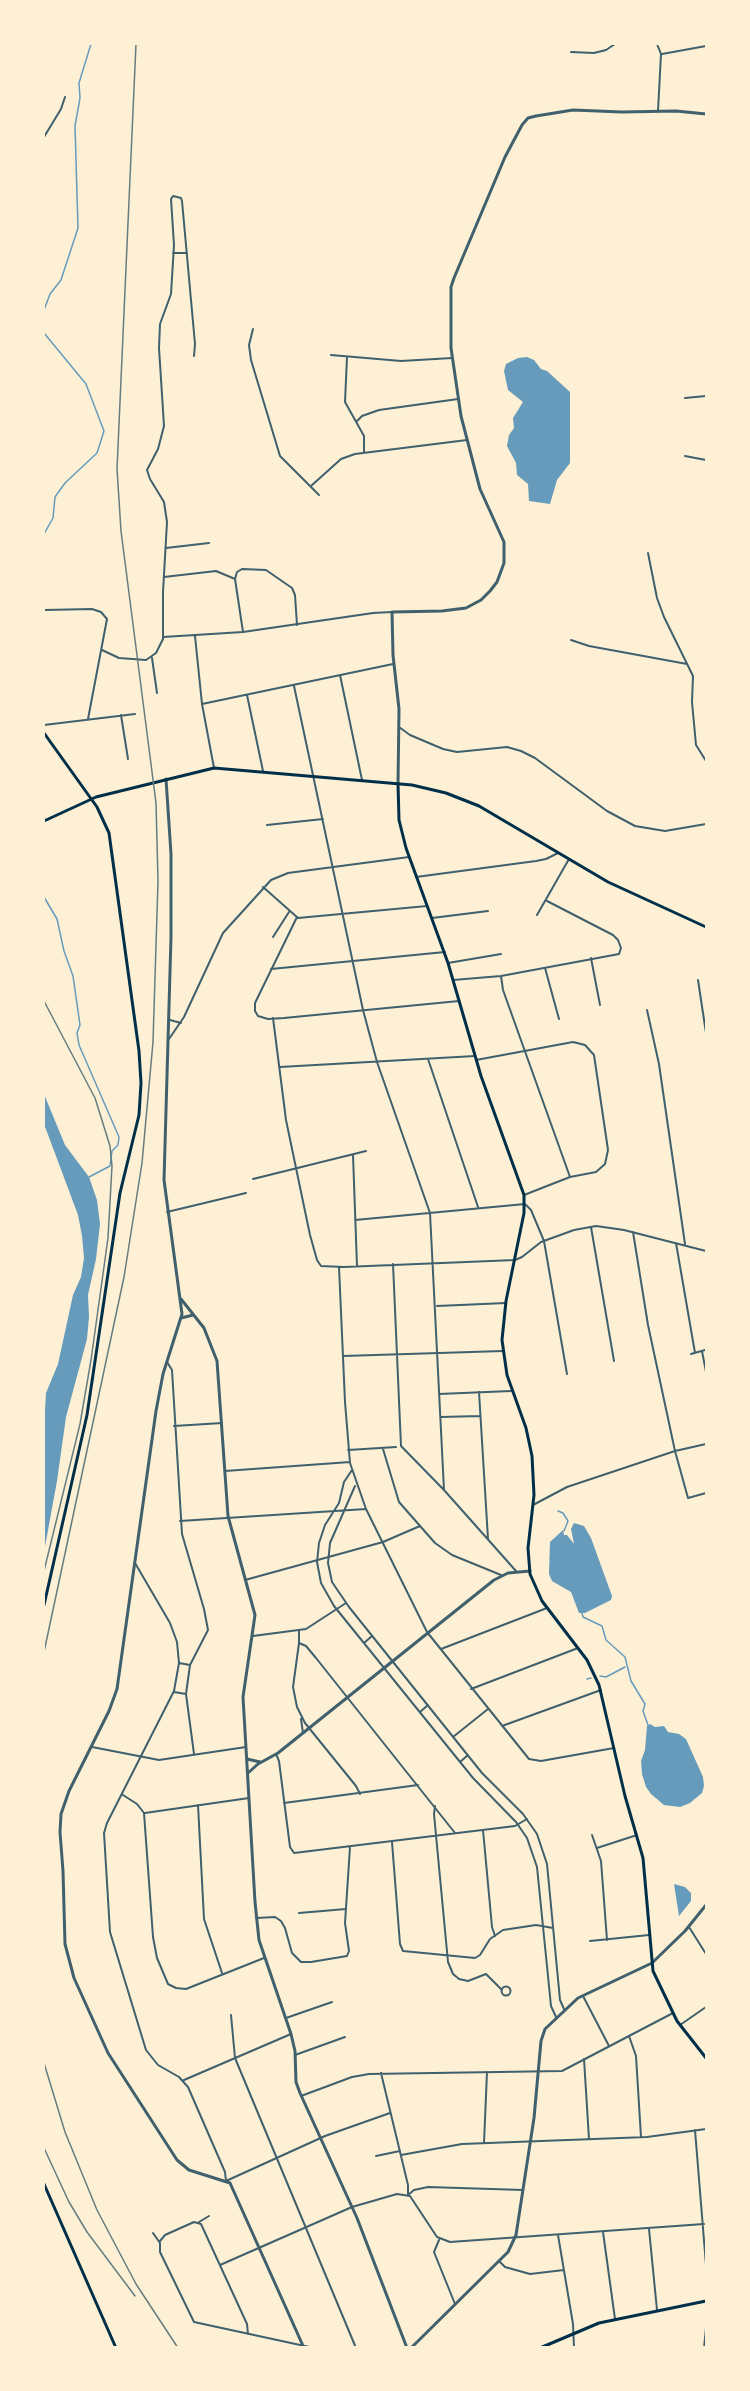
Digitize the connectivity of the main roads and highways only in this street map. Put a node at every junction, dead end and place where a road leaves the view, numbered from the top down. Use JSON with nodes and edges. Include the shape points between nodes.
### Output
{"nodes":[{"id":1,"x":44,"y":733,"type":"edge"},
{"id":2,"x":398,"y":784,"type":"junction"},
{"id":3,"x":91,"y":799,"type":"junction"},
{"id":4,"x":44,"y":821,"type":"edge"},
{"id":5,"x":706,"y":927,"type":"edge"},
{"id":6,"x":44,"y":1605,"type":"edge"},
{"id":7,"x":706,"y":2058,"type":"edge"},
{"id":8,"x":44,"y":2184,"type":"edge"},
{"id":9,"x":706,"y":2301,"type":"edge"},
{"id":10,"x":116,"y":2348,"type":"edge"},
{"id":11,"x":540,"y":2348,"type":"edge"}],
"edges":[{"from":1,"to":3,"type":"main road"},
{"from":2,"to":3,"type":"main road","via":[[214,768]]},
{"from":2,"to":5,"type":"main road","via":[[465,800],[615,886]]},
{"from":2,"to":7,"type":"main road","via":[[399,820],[409,857],[524,1195],[506,1303],[503,1351],[530,1442],[534,1472],[530,1571],[547,1608],[592,1669],[601,1690],[644,1863],[653,1974],[680,2025]]},
{"from":3,"to":4,"type":"main road"},
{"from":3,"to":6,"type":"main road","via":[[106,824],[112,848],[140,1055],[140,1107],[120,1193],[87,1415]]},
{"from":8,"to":10,"type":"main road"},
{"from":9,"to":11,"type":"main road","via":[[615,2319]]}]}
